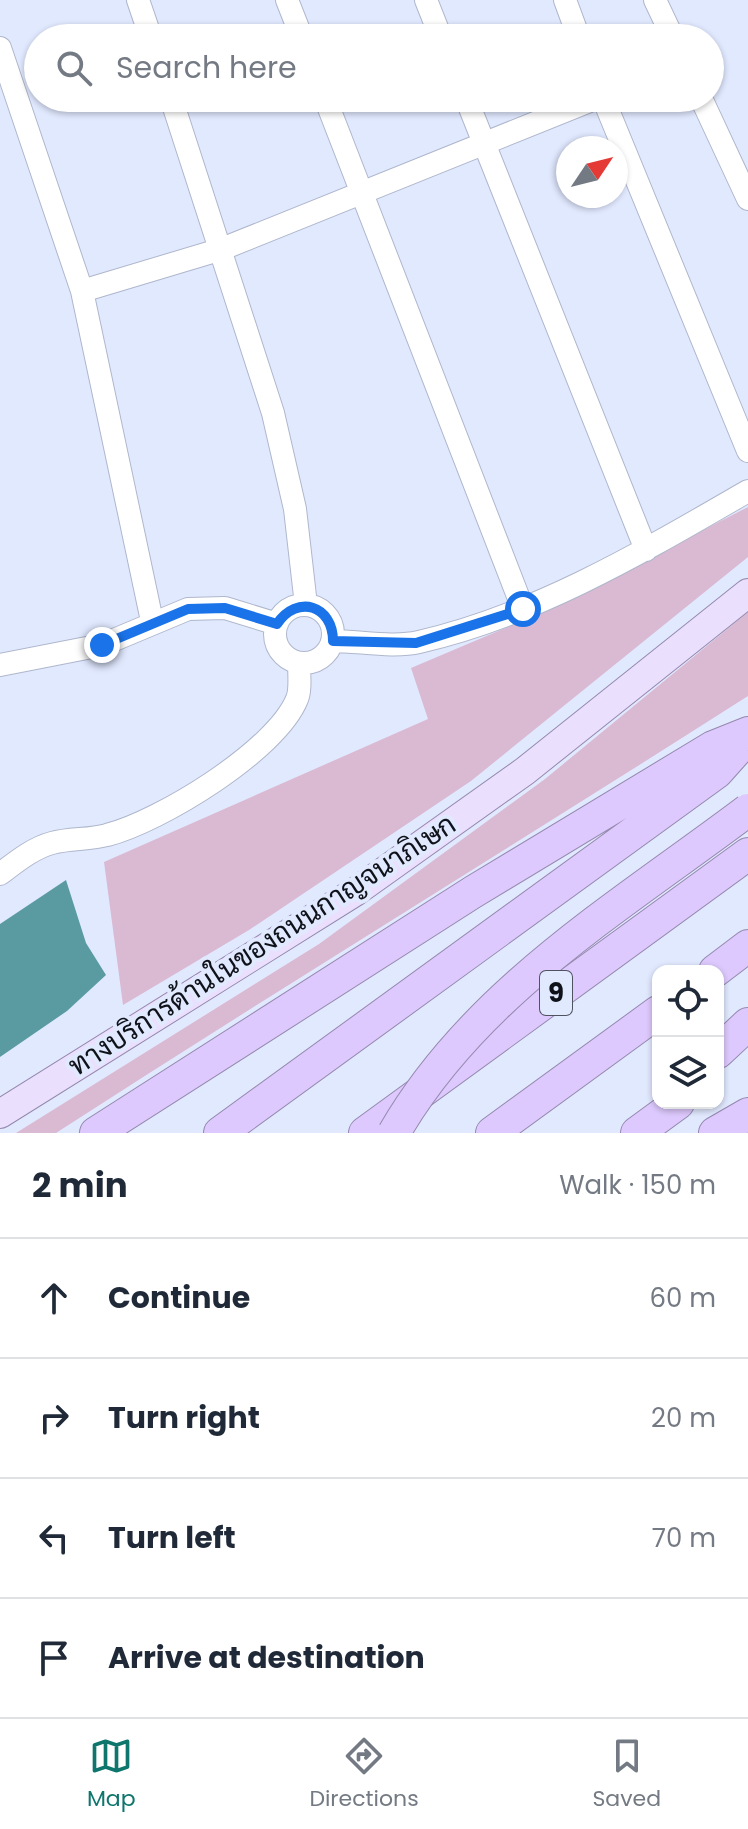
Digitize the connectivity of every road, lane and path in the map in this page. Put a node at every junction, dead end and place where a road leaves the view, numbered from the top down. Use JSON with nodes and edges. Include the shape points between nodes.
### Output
{"nodes":[{"id":1,"x":138,"y":0,"type":"edge"},
{"id":2,"x":287,"y":0,"type":"edge"},
{"id":3,"x":426,"y":0,"type":"edge"},
{"id":4,"x":565,"y":0,"type":"edge"},
{"id":5,"x":655,"y":0,"type":"edge"},
{"id":6,"x":146,"y":24,"type":"edge"},
{"id":7,"x":296,"y":24,"type":"edge"},
{"id":8,"x":435,"y":24,"type":"edge"},
{"id":9,"x":574,"y":24,"type":"edge"},
{"id":10,"x":666,"y":24,"type":"edge"},
{"id":11,"x":0,"y":48,"type":"edge"},
{"id":12,"x":176,"y":112,"type":"edge"},
{"id":13,"x":330,"y":112,"type":"edge"},
{"id":14,"x":472,"y":112,"type":"edge"},
{"id":15,"x":564,"y":112,"type":"edge"},
{"id":16,"x":606,"y":112,"type":"edge"},
{"id":17,"x":708,"y":112,"type":"edge"},
{"id":18,"x":484,"y":143,"type":"junction"},
{"id":19,"x":361,"y":193,"type":"junction"},
{"id":20,"x":748,"y":199,"type":"edge"},
{"id":21,"x":222,"y":249,"type":"junction"},
{"id":22,"x":82,"y":291,"type":"junction"},
{"id":23,"x":748,"y":451,"type":"edge"},
{"id":24,"x":748,"y":491,"type":"edge"},
{"id":25,"x":646,"y":550,"type":"junction"},
{"id":26,"x":748,"y":593,"type":"edge"},
{"id":27,"x":306,"y":605,"type":"junction"},
{"id":28,"x":523,"y":609,"type":"junction"},
{"id":29,"x":152,"y":621,"type":"junction"},
{"id":30,"x":277,"y":624,"type":"junction"},
{"id":31,"x":333,"y":641,"type":"junction"},
{"id":32,"x":299,"y":663,"type":"junction"},
{"id":33,"x":0,"y":665,"type":"edge"},
{"id":34,"x":748,"y":735,"type":"edge"},
{"id":35,"x":748,"y":810,"type":"edge"},
{"id":36,"x":748,"y":854,"type":"edge"},
{"id":37,"x":0,"y":874,"type":"edge"},
{"id":38,"x":748,"y":946,"type":"edge"},
{"id":39,"x":723,"y":965,"type":"edge"},
{"id":40,"x":652,"y":1016,"type":"edge"},
{"id":41,"x":748,"y":1024,"type":"edge"},
{"id":42,"x":724,"y":1046,"type":"edge"},
{"id":43,"x":748,"y":1052,"type":"edge"},
{"id":44,"x":724,"y":1070,"type":"edge"},
{"id":45,"x":668,"y":1109,"type":"edge"},
{"id":46,"x":0,"y":1114,"type":"edge"},
{"id":47,"x":748,"y":1114,"type":"edge"},
{"id":48,"x":651,"y":1120,"type":"edge"},
{"id":49,"x":748,"y":1124,"type":"edge"},
{"id":50,"x":96,"y":1133,"type":"edge"},
{"id":51,"x":220,"y":1133,"type":"edge"},
{"id":52,"x":365,"y":1133,"type":"edge"},
{"id":53,"x":394,"y":1133,"type":"edge"},
{"id":54,"x":492,"y":1133,"type":"edge"},
{"id":55,"x":715,"y":1133,"type":"edge"},
{"id":56,"x":738,"y":1133,"type":"edge"}],
"edges":[{"from":1,"to":6,"type":"street"},
{"from":2,"to":7,"type":"street"},
{"from":3,"to":8,"type":"street"},
{"from":4,"to":9,"type":"street"},
{"from":5,"to":10,"type":"street"},
{"from":11,"to":22,"type":"street"},
{"from":12,"to":21,"type":"street"},
{"from":13,"to":19,"type":"street"},
{"from":14,"to":18,"type":"street"},
{"from":15,"to":18,"type":"street"},
{"from":16,"to":23,"type":"street"},
{"from":17,"to":20,"type":"street"},
{"from":18,"to":19,"type":"street"},
{"from":18,"to":25,"type":"street"},
{"from":19,"to":21,"type":"street"},
{"from":19,"to":28,"type":"street"},
{"from":21,"to":22,"type":"street"},
{"from":21,"to":27,"type":"street","via":[[273,413],[295,509]]},
{"from":22,"to":29,"type":"street"},
{"from":24,"to":25,"type":"street"},
{"from":25,"to":28,"type":"street"},
{"from":26,"to":46,"type":"main road","name":"ทางบริการด้านในของถนนกาญจนาภิเษก","via":[[525,771],[355,892]]},
{"from":27,"to":30,"type":"street","via":[[294,607]]},
{"from":27,"to":31,"type":"street","via":[[328,617]]},
{"from":28,"to":31,"type":"street","via":[[416,643]]},
{"from":29,"to":30,"type":"street","via":[[188,609],[225,608]]},
{"from":29,"to":33,"type":"street","via":[[102,645]]},
{"from":30,"to":32,"type":"street","via":[[279,648]]},
{"from":31,"to":32,"type":"street","via":[[320,658]]},
{"from":32,"to":37,"type":"street","via":[[298,698],[276,728],[226,773],[175,806],[108,835],[44,846]]},
{"from":34,"to":50,"type":"highway","via":[[713,747],[486,884]]},
{"from":34,"to":51,"type":"highway","via":[[717,772]]},
{"from":35,"to":53,"type":"highway","bridge":true,"via":[[479,1018],[440,1062]]},
{"from":36,"to":52,"type":"highway","number":"9"},
{"from":38,"to":39,"type":"highway"},
{"from":40,"to":54,"type":"highway"},
{"from":41,"to":42,"type":"highway"},
{"from":43,"to":44,"type":"highway"},
{"from":45,"to":48,"type":"highway"},
{"from":47,"to":55,"type":"highway"},
{"from":49,"to":56,"type":"highway"}]}
